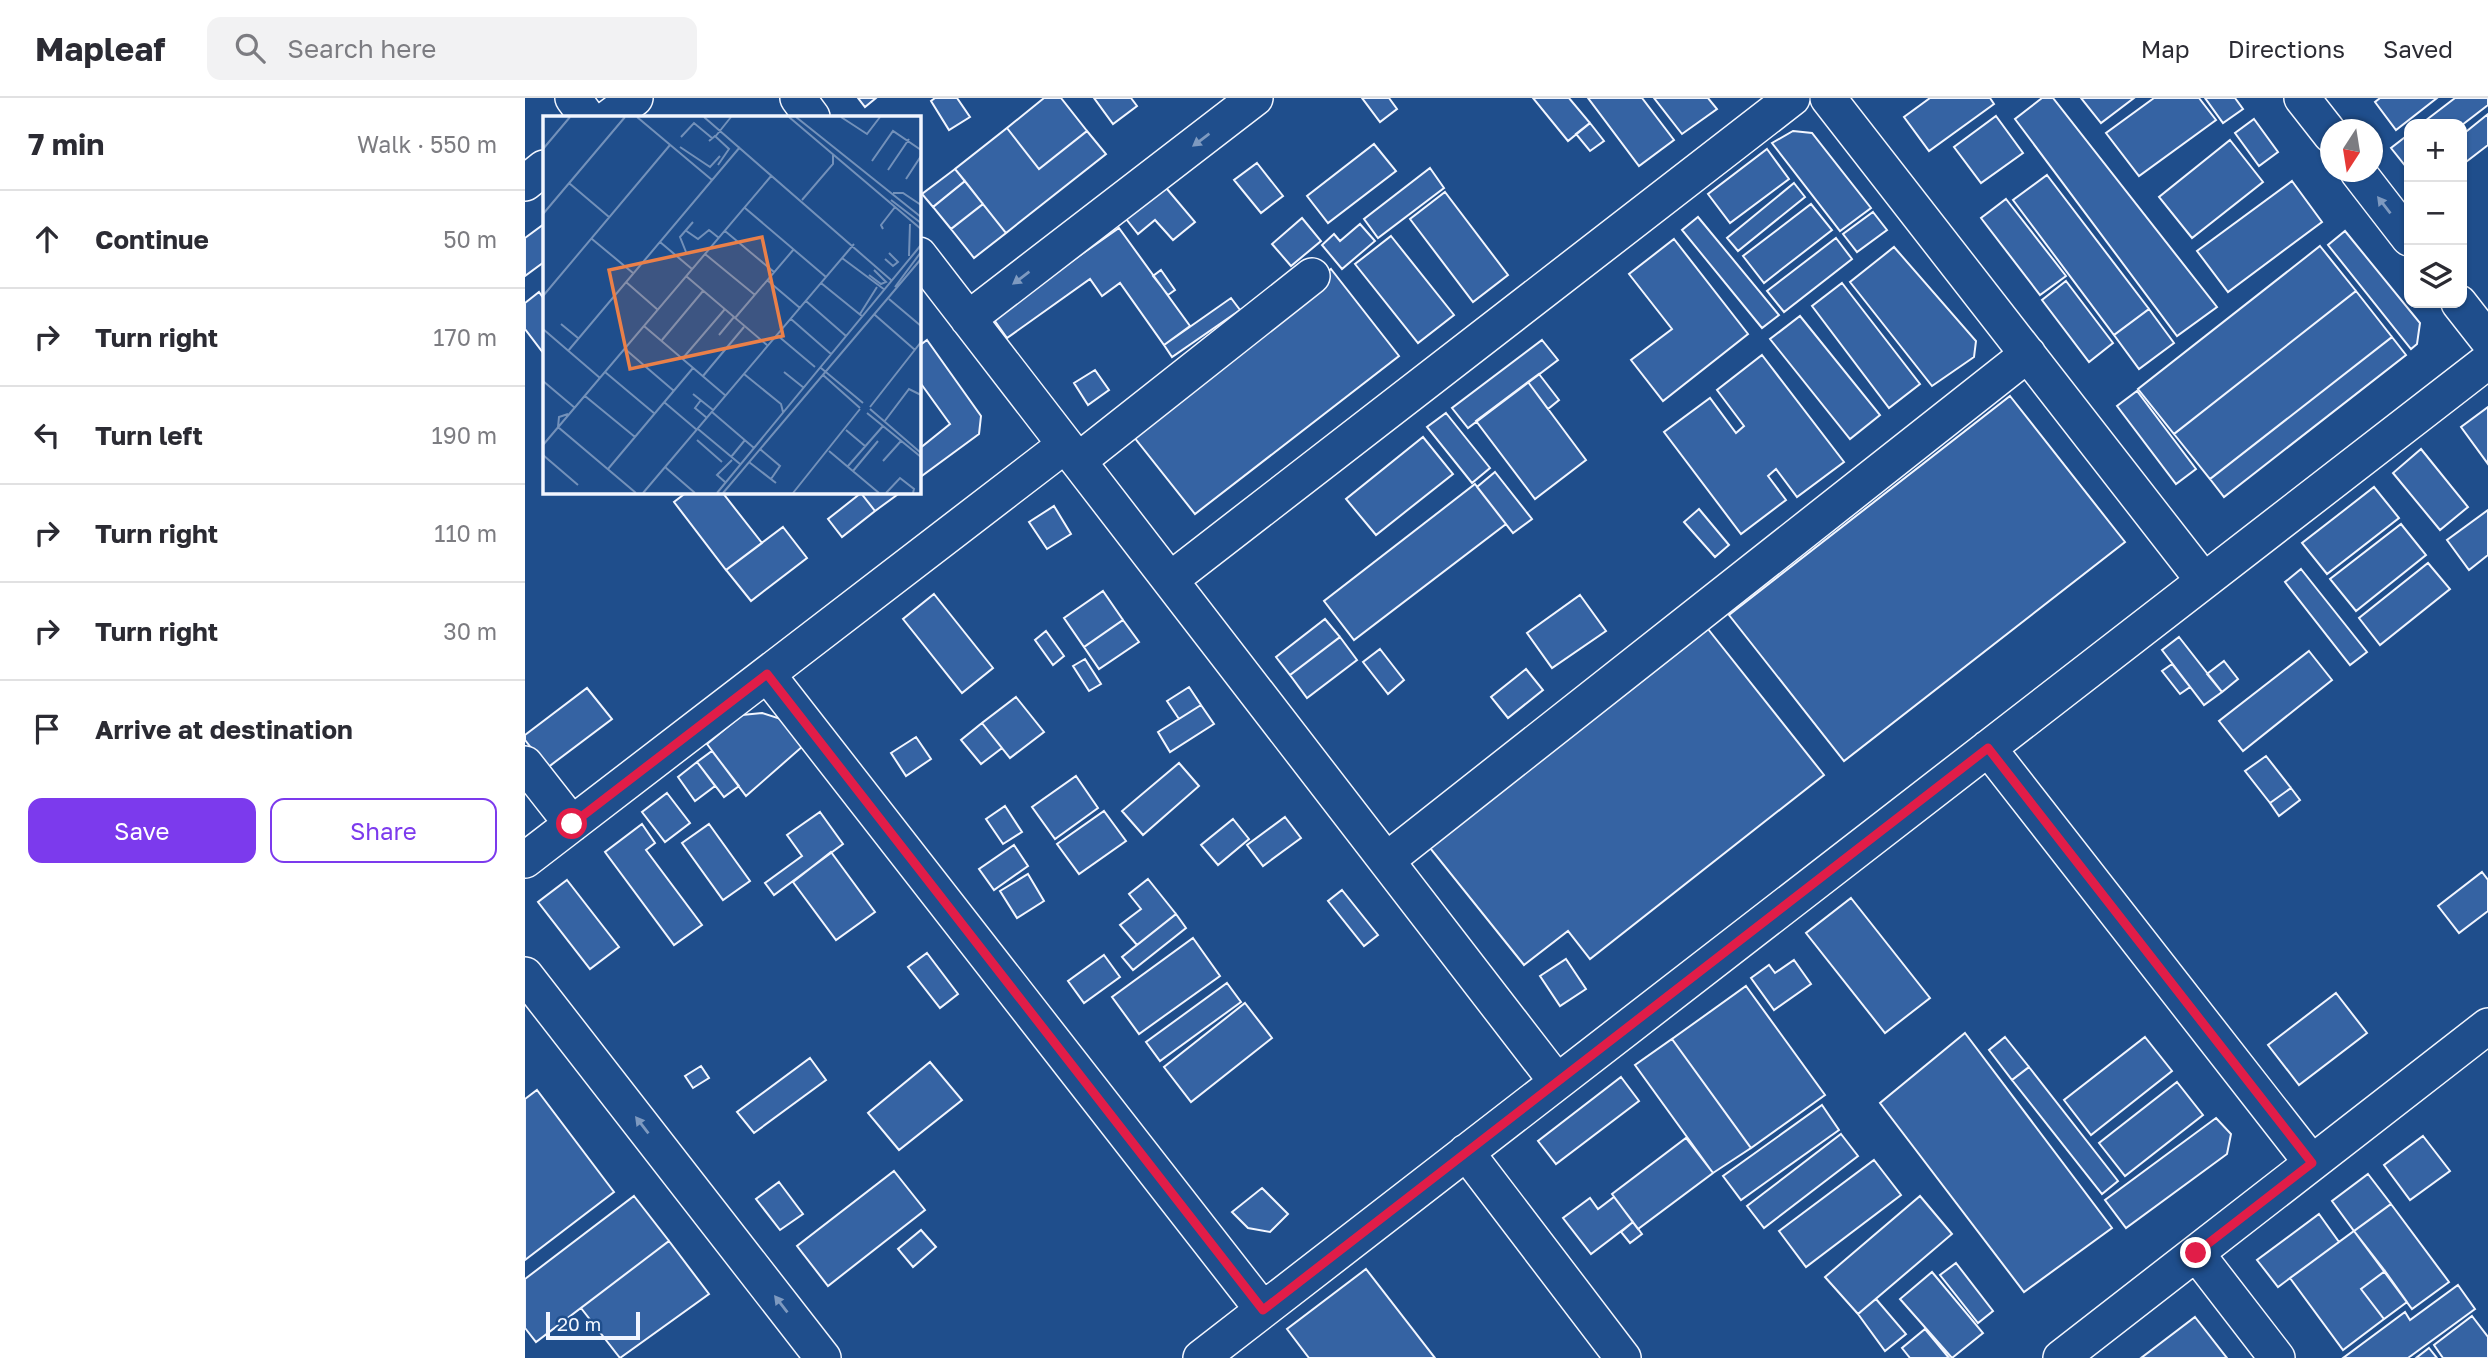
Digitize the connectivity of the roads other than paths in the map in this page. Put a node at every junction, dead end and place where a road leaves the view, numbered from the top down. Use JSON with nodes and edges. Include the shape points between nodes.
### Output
{"nodes":[{"id":1,"x":573,"y":98,"type":"edge"},
{"id":2,"x":635,"y":98,"type":"edge"},
{"id":3,"x":797,"y":98,"type":"edge"},
{"id":4,"x":1255,"y":98,"type":"edge"},
{"id":5,"x":1791,"y":98,"type":"edge"},
{"id":6,"x":1828,"y":98,"type":"edge"},
{"id":7,"x":2302,"y":98,"type":"edge"},
{"id":8,"x":586,"y":116,"type":"edge"},
{"id":9,"x":611,"y":116,"type":"edge"},
{"id":10,"x":811,"y":116,"type":"edge"},
{"id":11,"x":2320,"y":122,"type":"edge"},
{"id":12,"x":543,"y":169,"type":"edge"},
{"id":13,"x":2366,"y":182,"type":"edge"},
{"id":14,"x":525,"y":183,"type":"edge"},
{"id":15,"x":2404,"y":232,"type":"edge"},
{"id":16,"x":921,"y":258,"type":"edge"},
{"id":17,"x":1312,"y":276,"type":"dead end"},
{"id":18,"x":2463,"y":308,"type":"edge"},
{"id":19,"x":968,"y":318,"type":"junction"},
{"id":20,"x":2488,"y":340,"type":"edge"},
{"id":21,"x":2028,"y":354,"type":"junction"},
{"id":22,"x":2488,"y":361,"type":"edge"},
{"id":23,"x":1072,"y":453,"type":"junction"},
{"id":24,"x":1170,"y":580,"type":"junction"},
{"id":25,"x":2204,"y":581,"type":"junction"},
{"id":26,"x":767,"y":674,"type":"junction"},
{"id":27,"x":1988,"y":748,"type":"junction"},
{"id":28,"x":525,"y":764,"type":"edge"},
{"id":29,"x":572,"y":824,"type":"junction"},
{"id":30,"x":525,"y":860,"type":"edge"},
{"id":31,"x":1387,"y":860,"type":"junction"},
{"id":32,"x":525,"y":975,"type":"edge"},
{"id":33,"x":2488,"y":1026,"type":"edge"},
{"id":34,"x":1557,"y":1082,"type":"junction"},
{"id":35,"x":1466,"y":1152,"type":"junction"},
{"id":36,"x":2312,"y":1163,"type":"junction"},
{"id":37,"x":2196,"y":1253,"type":"junction"},
{"id":38,"x":1263,"y":1310,"type":"junction"},
{"id":39,"x":823,"y":1358,"type":"edge"},
{"id":40,"x":1201,"y":1358,"type":"edge"},
{"id":41,"x":1623,"y":1358,"type":"edge"},
{"id":42,"x":2061,"y":1358,"type":"edge"},
{"id":43,"x":2277,"y":1358,"type":"edge"}],
"edges":[{"from":1,"to":8,"type":"street"},
{"from":2,"to":9,"type":"street"},
{"from":3,"to":10,"type":"street"},
{"from":4,"to":19,"type":"street","one_way":true},
{"from":5,"to":24,"type":"street"},
{"from":6,"to":21,"type":"street"},
{"from":7,"to":11,"type":"street"},
{"from":12,"to":14,"type":"street"},
{"from":15,"to":13,"type":"street","one_way":true},
{"from":16,"to":19,"type":"street"},
{"from":17,"to":23,"type":"street"},
{"from":18,"to":20,"type":"street"},
{"from":19,"to":23,"type":"street"},
{"from":21,"to":25,"type":"street"},
{"from":21,"to":31,"type":"street"},
{"from":22,"to":25,"type":"street"},
{"from":23,"to":24,"type":"street"},
{"from":23,"to":26,"type":"street"},
{"from":24,"to":31,"type":"street"},
{"from":25,"to":27,"type":"street"},
{"from":26,"to":29,"type":"street"},
{"from":26,"to":38,"type":"street"},
{"from":27,"to":34,"type":"street"},
{"from":27,"to":36,"type":"street"},
{"from":28,"to":29,"type":"street"},
{"from":29,"to":30,"type":"street"},
{"from":31,"to":34,"type":"street"},
{"from":39,"to":32,"type":"street","one_way":true},
{"from":33,"to":36,"type":"street"},
{"from":34,"to":35,"type":"street"},
{"from":35,"to":38,"type":"street"},
{"from":35,"to":41,"type":"street"},
{"from":36,"to":37,"type":"street"},
{"from":37,"to":42,"type":"street"},
{"from":37,"to":43,"type":"street"},
{"from":38,"to":40,"type":"street"}]}
